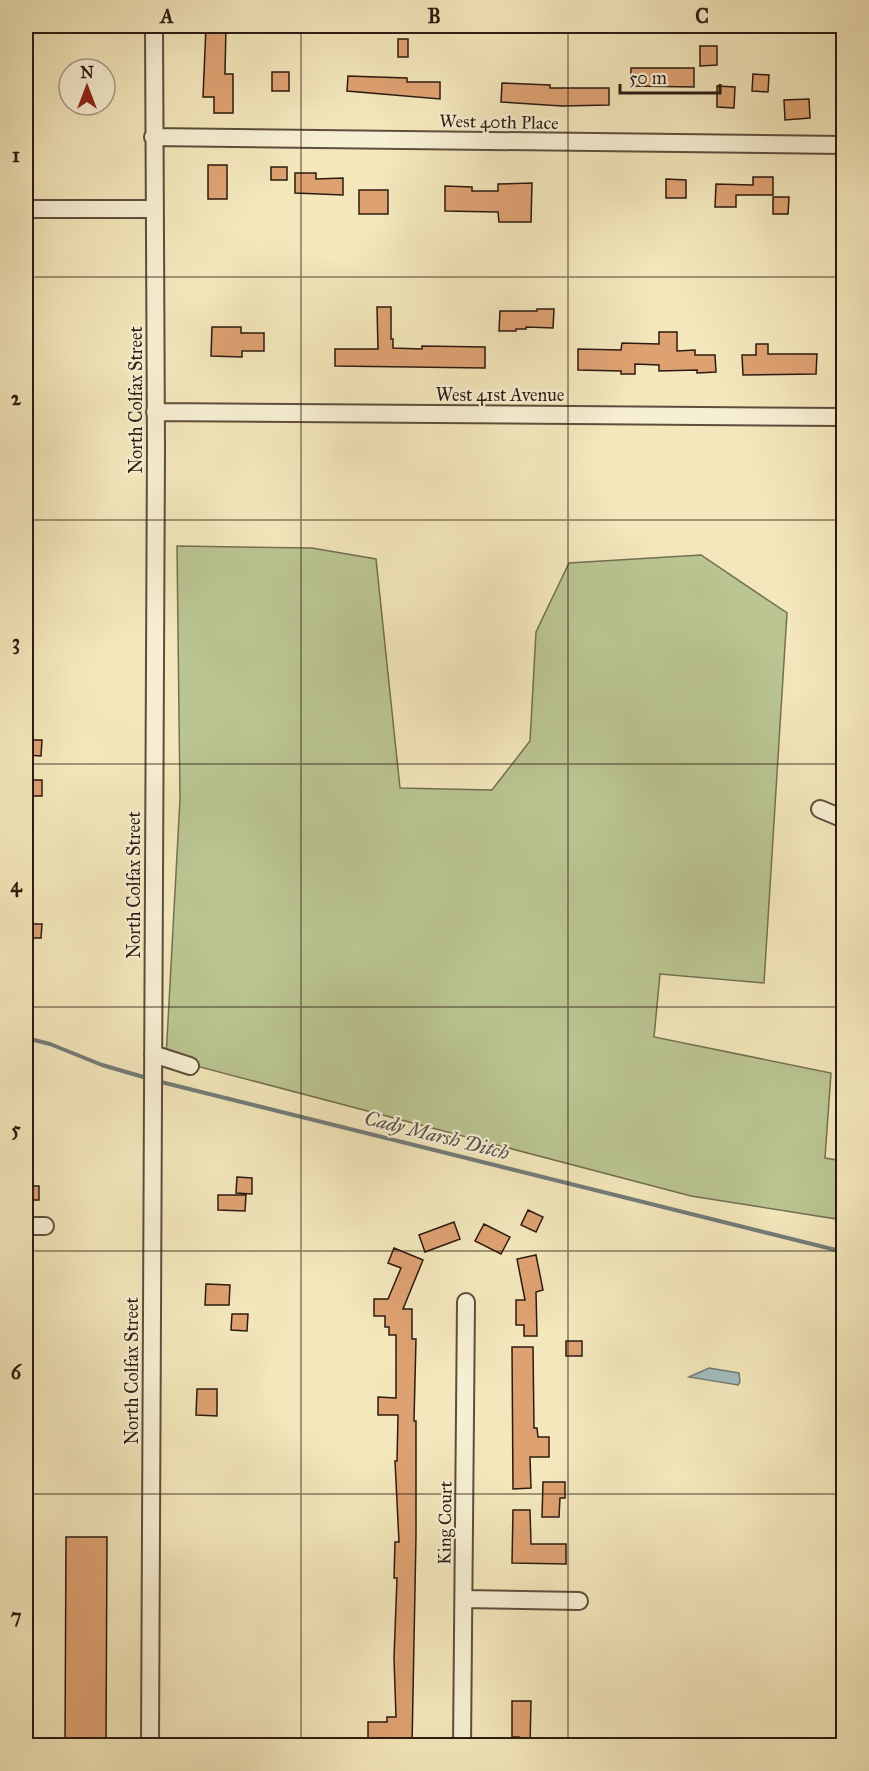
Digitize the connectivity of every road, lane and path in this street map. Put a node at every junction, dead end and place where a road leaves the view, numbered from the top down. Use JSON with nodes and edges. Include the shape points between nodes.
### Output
{"nodes":[{"id":1,"x":154,"y":26,"type":"edge"},
{"id":2,"x":153,"y":137,"type":"junction"},
{"id":3,"x":843,"y":145,"type":"edge"},
{"id":4,"x":26,"y":209,"type":"edge"},
{"id":5,"x":154,"y":209,"type":"junction"},
{"id":6,"x":155,"y":412,"type":"junction"},
{"id":7,"x":843,"y":417,"type":"edge"},
{"id":8,"x":820,"y":809,"type":"dead end"},
{"id":9,"x":843,"y":819,"type":"edge"},
{"id":10,"x":159,"y":1056,"type":"junction"},
{"id":11,"x":190,"y":1066,"type":"dead end"},
{"id":12,"x":26,"y":1226,"type":"edge"},
{"id":13,"x":45,"y":1226,"type":"dead end"},
{"id":14,"x":466,"y":1302,"type":"dead end"},
{"id":15,"x":464,"y":1599,"type":"junction"},
{"id":16,"x":579,"y":1601,"type":"dead end"},
{"id":17,"x":150,"y":1746,"type":"edge"},
{"id":18,"x":462,"y":1746,"type":"edge"}],
"edges":[{"from":1,"to":2,"type":"street","name":"North Colfax Street"},
{"from":2,"to":3,"type":"street","name":"West 40th Place"},
{"from":2,"to":5,"type":"street","name":"North Colfax Street"},
{"from":4,"to":5,"type":"street"},
{"from":5,"to":6,"type":"street","name":"North Colfax Street"},
{"from":6,"to":7,"type":"street","name":"West 41st Avenue"},
{"from":6,"to":10,"type":"street","name":"North Colfax Street","via":[[153,1035]]},
{"from":8,"to":9,"type":"street"},
{"from":10,"to":11,"type":"street"},
{"from":10,"to":17,"type":"street","name":"North Colfax Street","via":[[153,1101]]},
{"from":12,"to":13,"type":"street"},
{"from":14,"to":15,"type":"street","name":"King Court"},
{"from":15,"to":16,"type":"street"},
{"from":15,"to":18,"type":"street","name":"King Court"}]}
